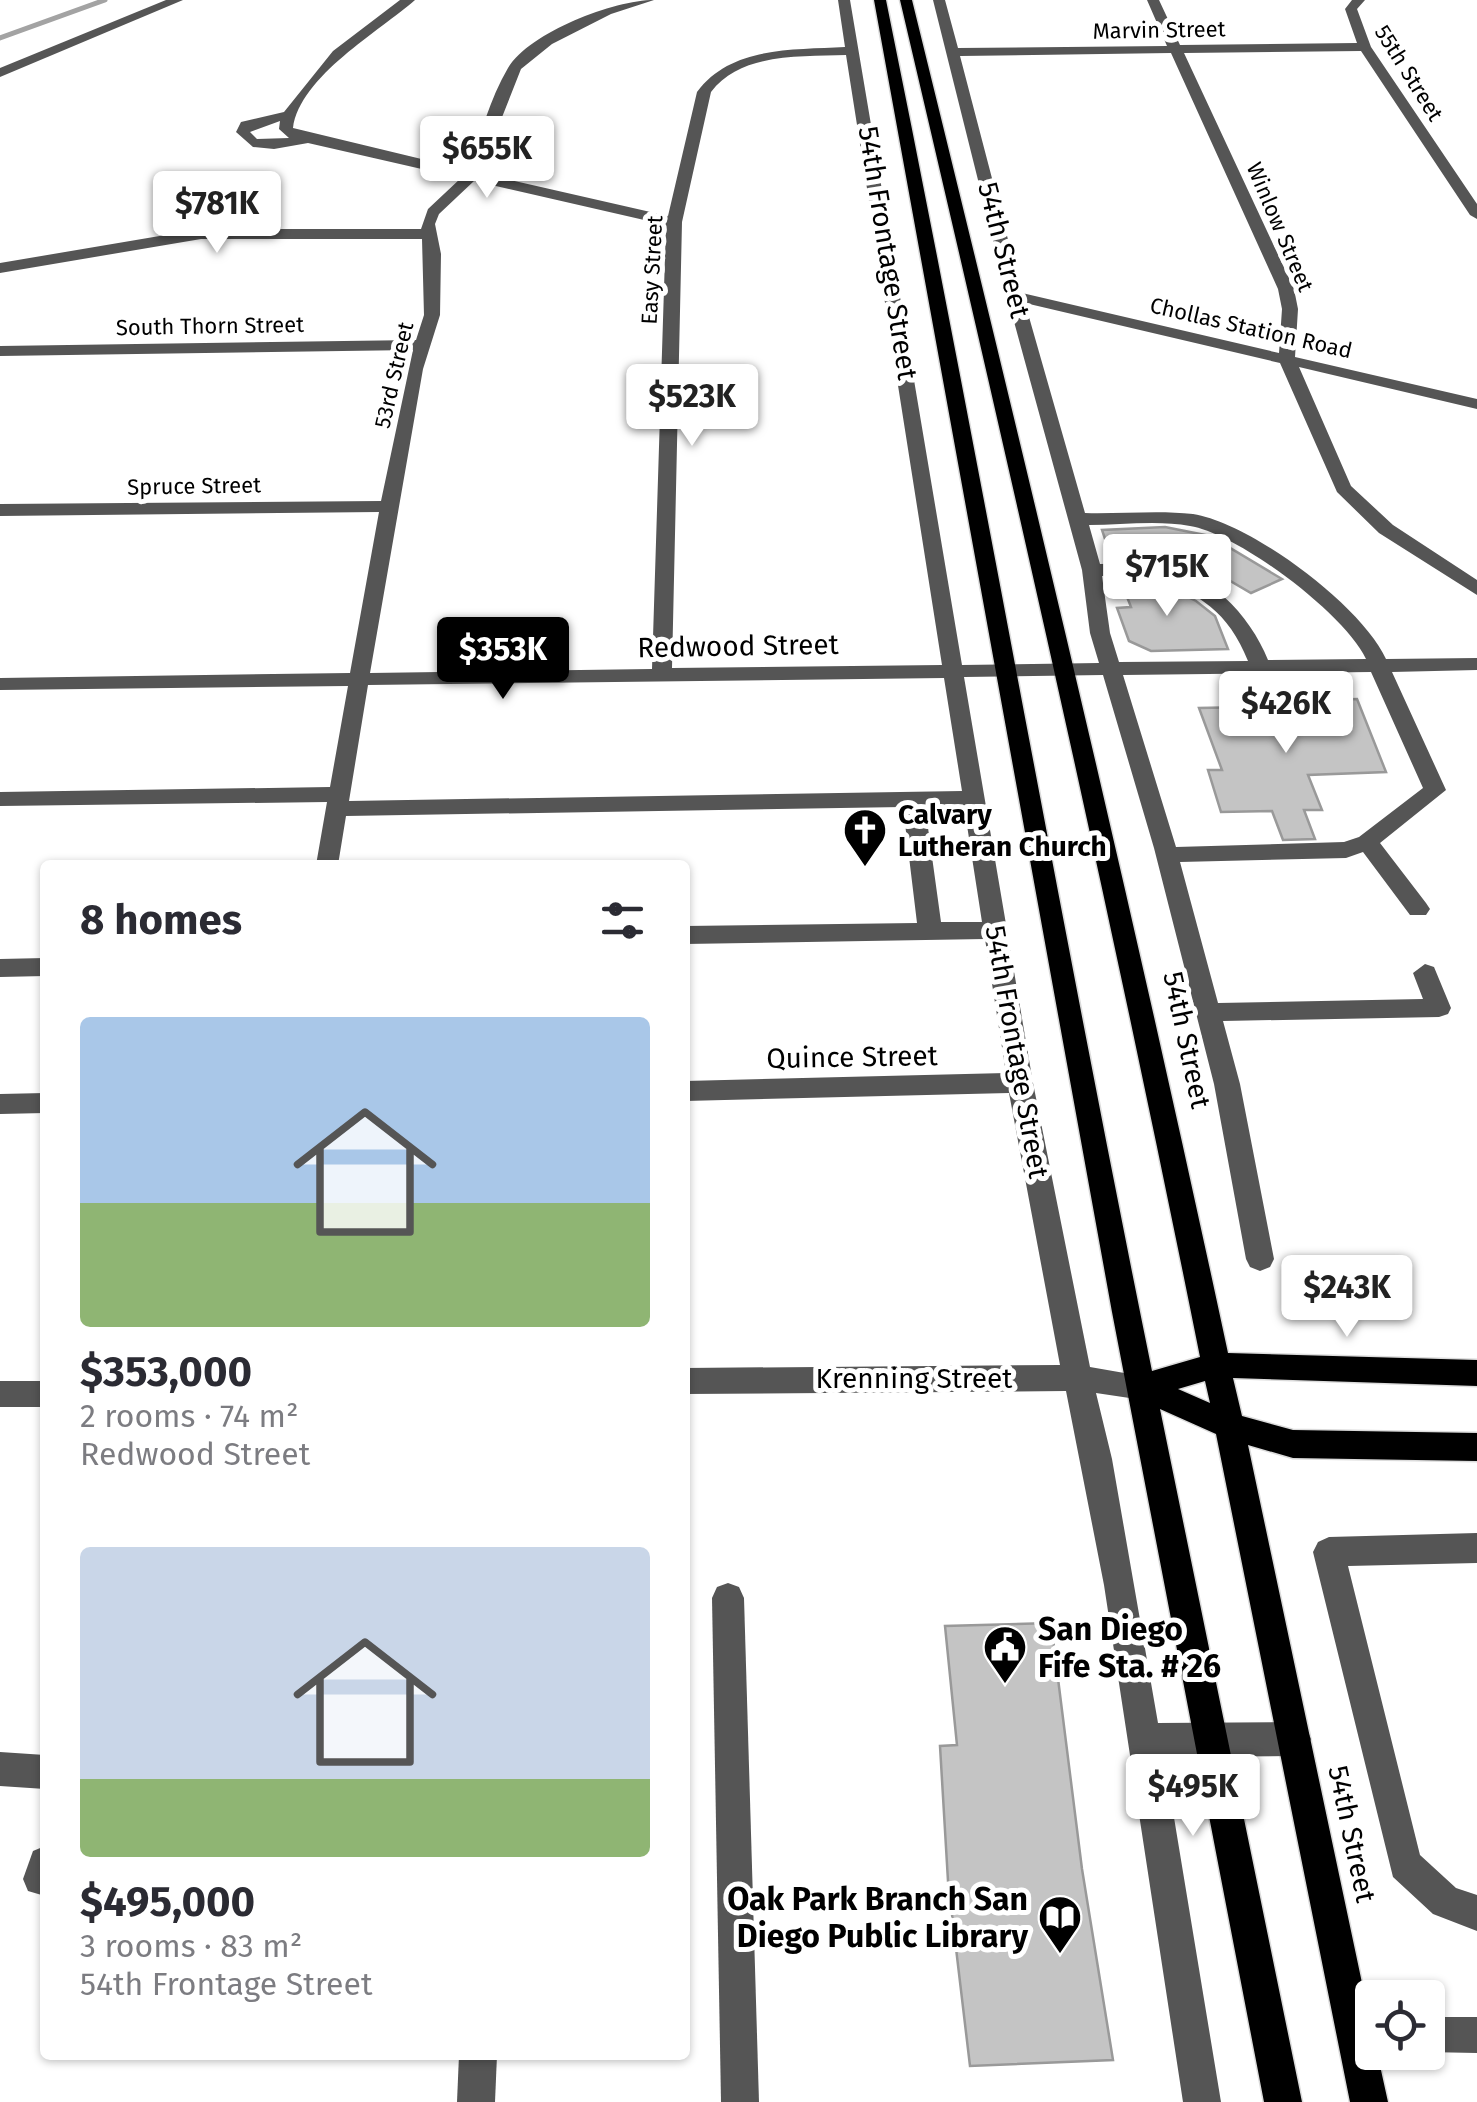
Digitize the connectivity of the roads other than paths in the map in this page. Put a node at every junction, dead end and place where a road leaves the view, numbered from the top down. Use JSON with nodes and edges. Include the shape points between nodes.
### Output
{"nodes":[{"id":1,"x":177,"y":0,"type":"edge"},
{"id":2,"x":409,"y":0,"type":"edge"},
{"id":3,"x":648,"y":0,"type":"edge"},
{"id":4,"x":844,"y":0,"type":"edge"},
{"id":5,"x":880,"y":0,"type":"edge"},
{"id":6,"x":906,"y":0,"type":"edge"},
{"id":7,"x":939,"y":0,"type":"edge"},
{"id":8,"x":1153,"y":0,"type":"edge"},
{"id":9,"x":1359,"y":0,"type":"edge"},
{"id":10,"x":1365,"y":47,"type":"junction"},
{"id":11,"x":1177,"y":50,"type":"junction"},
{"id":12,"x":853,"y":51,"type":"junction"},
{"id":13,"x":952,"y":52,"type":"junction"},
{"id":14,"x":0,"y":73,"type":"edge"},
{"id":15,"x":289,"y":115,"type":"junction"},
{"id":16,"x":310,"y":138,"type":"junction"},
{"id":17,"x":472,"y":174,"type":"junction"},
{"id":18,"x":1477,"y":216,"type":"edge"},
{"id":19,"x":674,"y":222,"type":"junction"},
{"id":20,"x":428,"y":234,"type":"junction"},
{"id":21,"x":0,"y":268,"type":"edge"},
{"id":22,"x":1015,"y":296,"type":"junction"},
{"id":23,"x":421,"y":345,"type":"junction"},
{"id":24,"x":0,"y":351,"type":"edge"},
{"id":25,"x":1287,"y":359,"type":"junction"},
{"id":26,"x":1477,"y":404,"type":"edge"},
{"id":27,"x":389,"y":506,"type":"junction"},
{"id":28,"x":0,"y":510,"type":"edge"},
{"id":29,"x":1078,"y":520,"type":"junction"},
{"id":30,"x":1092,"y":570,"type":"junction"},
{"id":31,"x":1477,"y":589,"type":"edge"},
{"id":32,"x":1477,"y":664,"type":"edge"},
{"id":33,"x":1380,"y":667,"type":"junction"},
{"id":34,"x":1065,"y":669,"type":"junction"},
{"id":35,"x":1112,"y":669,"type":"junction"},
{"id":36,"x":1260,"y":669,"type":"junction"},
{"id":37,"x":1006,"y":670,"type":"junction"},
{"id":38,"x":954,"y":671,"type":"junction"},
{"id":39,"x":662,"y":674,"type":"junction"},
{"id":40,"x":362,"y":678,"type":"junction"},
{"id":41,"x":0,"y":684,"type":"edge"},
{"id":42,"x":975,"y":798,"type":"junction"},
{"id":43,"x":0,"y":799,"type":"edge"},
{"id":44,"x":913,"y":799,"type":"junction"},
{"id":45,"x":340,"y":801,"type":"junction"},
{"id":46,"x":1368,"y":842,"type":"junction"},
{"id":47,"x":1167,"y":855,"type":"junction"},
{"id":48,"x":329,"y":860,"type":"edge"},
{"id":49,"x":1418,"y":909,"type":"dead end"},
{"id":50,"x":996,"y":930,"type":"junction"},
{"id":51,"x":930,"y":931,"type":"junction"},
{"id":52,"x":690,"y":935,"type":"edge"},
{"id":53,"x":40,"y":967,"type":"edge"},
{"id":54,"x":0,"y":968,"type":"edge"},
{"id":55,"x":1424,"y":973,"type":"dead end"},
{"id":56,"x":1208,"y":1012,"type":"junction"},
{"id":57,"x":1020,"y":1083,"type":"junction"},
{"id":58,"x":690,"y":1091,"type":"edge"},
{"id":59,"x":40,"y":1103,"type":"edge"},
{"id":60,"x":0,"y":1104,"type":"edge"},
{"id":61,"x":1260,"y":1259,"type":"dead end"},
{"id":62,"x":1216,"y":1365,"type":"junction"},
{"id":63,"x":1477,"y":1374,"type":"edge"},
{"id":64,"x":1078,"y":1378,"type":"junction"},
{"id":65,"x":690,"y":1382,"type":"edge"},
{"id":66,"x":1143,"y":1386,"type":"junction"},
{"id":67,"x":0,"y":1394,"type":"edge"},
{"id":68,"x":40,"y":1394,"type":"edge"},
{"id":69,"x":1229,"y":1426,"type":"junction"},
{"id":70,"x":1477,"y":1447,"type":"edge"},
{"id":71,"x":1477,"y":1548,"type":"edge"},
{"id":72,"x":728,"y":1598,"type":"dead end"},
{"id":73,"x":1214,"y":1738,"type":"junction"},
{"id":74,"x":1294,"y":1739,"type":"junction"},
{"id":75,"x":1144,"y":1740,"type":"junction"},
{"id":76,"x":0,"y":1768,"type":"edge"},
{"id":77,"x":40,"y":1772,"type":"edge"},
{"id":78,"x":1477,"y":1913,"type":"edge"},
{"id":79,"x":1355,"y":1997,"type":"edge"},
{"id":80,"x":1445,"y":2035,"type":"edge"},
{"id":81,"x":1477,"y":2035,"type":"edge"},
{"id":82,"x":478,"y":2060,"type":"edge"},
{"id":83,"x":1367,"y":2070,"type":"edge"},
{"id":84,"x":476,"y":2102,"type":"edge"},
{"id":85,"x":740,"y":2102,"type":"edge"},
{"id":86,"x":1202,"y":2102,"type":"edge"},
{"id":87,"x":1283,"y":2102,"type":"edge"},
{"id":88,"x":1369,"y":2102,"type":"edge"}],
"edges":[{"from":1,"to":14,"type":"street"},
{"from":2,"to":15,"type":"street","via":[[333,55]]},
{"from":3,"to":17,"type":"street","via":[[547,41],[516,67]]},
{"from":4,"to":12,"type":"street","name":"54th Frontage Street"},
{"from":5,"to":37,"type":"main road"},
{"from":6,"to":34,"type":"main road","name":"54th Street"},
{"from":7,"to":13,"type":"street"},
{"from":8,"to":11,"type":"street","name":"Winlow Street"},
{"from":9,"to":10,"type":"street","name":"55th Street","via":[[1350,9]]},
{"from":10,"to":11,"type":"street","name":"Marvin Street"},
{"from":10,"to":18,"type":"street","name":"55th Street"},
{"from":11,"to":13,"type":"street","name":"Marvin Street"},
{"from":11,"to":25,"type":"street","name":"Winlow Street","via":[[1286,289]]},
{"from":12,"to":19,"type":"street","name":"Easy Street","via":[[760,59],[710,80]]},
{"from":12,"to":38,"type":"street","name":"54th Frontage Street"},
{"from":13,"to":22,"type":"street"},
{"from":15,"to":16,"type":"street","via":[[286,130]]},
{"from":15,"to":16,"type":"street","via":[[260,120],[243,132],[264,145]]},
{"from":16,"to":17,"type":"street"},
{"from":17,"to":19,"type":"street"},
{"from":17,"to":20,"type":"street","via":[[433,212]]},
{"from":19,"to":39,"type":"street","name":"Easy Street"},
{"from":20,"to":21,"type":"street","via":[[201,234]]},
{"from":20,"to":23,"type":"street","name":"53rd Street","via":[[432,315]]},
{"from":22,"to":25,"type":"street","name":"Chollas Station Road"},
{"from":22,"to":29,"type":"street"},
{"from":23,"to":24,"type":"street","name":"South Thorn Street"},
{"from":23,"to":27,"type":"street","name":"53rd Street"},
{"from":25,"to":26,"type":"street","name":"Chollas Station Road"},
{"from":25,"to":31,"type":"street","name":"Winlow Street","via":[[1343,488],[1386,529]]},
{"from":27,"to":28,"type":"street","name":"Spruce Street"},
{"from":27,"to":40,"type":"street","name":"53rd Street"},
{"from":29,"to":30,"type":"street"},
{"from":29,"to":33,"type":"street","via":[[1193,520],[1238,536],[1327,598],[1358,628]]},
{"from":30,"to":35,"type":"street"},
{"from":30,"to":36,"type":"street","via":[[1155,569],[1189,583],[1228,609],[1246,631]]},
{"from":32,"to":33,"type":"street","name":"Redwood Street"},
{"from":33,"to":36,"type":"street","name":"Redwood Street"},
{"from":33,"to":46,"type":"street","via":[[1435,790]]},
{"from":34,"to":35,"type":"street","name":"Redwood Street"},
{"from":34,"to":37,"type":"street","name":"Redwood Street"},
{"from":34,"to":62,"type":"main road","name":"54th Street"},
{"from":35,"to":36,"type":"street","name":"Redwood Street"},
{"from":35,"to":47,"type":"street"},
{"from":37,"to":38,"type":"street","name":"Redwood Street"},
{"from":37,"to":66,"type":"main road"},
{"from":38,"to":39,"type":"street","name":"Redwood Street"},
{"from":38,"to":42,"type":"street","name":"54th Frontage Street"},
{"from":39,"to":40,"type":"street","name":"Redwood Street"},
{"from":40,"to":41,"type":"street","name":"Redwood Street"},
{"from":40,"to":45,"type":"street","name":"53rd Street"},
{"from":42,"to":44,"type":"street"},
{"from":42,"to":50,"type":"street","name":"54th Frontage Street"},
{"from":43,"to":45,"type":"street"},
{"from":44,"to":45,"type":"street"},
{"from":44,"to":51,"type":"street"},
{"from":45,"to":48,"type":"street","name":"53rd Street"},
{"from":46,"to":47,"type":"street","via":[[1346,850]]},
{"from":46,"to":49,"type":"street"},
{"from":47,"to":56,"type":"street"},
{"from":50,"to":51,"type":"street"},
{"from":50,"to":57,"type":"street","name":"54th Frontage Street"},
{"from":51,"to":52,"type":"street"},
{"from":53,"to":54,"type":"street"},
{"from":55,"to":56,"type":"street","via":[[1438,1008]]},
{"from":56,"to":61,"type":"street"},
{"from":57,"to":58,"type":"street","name":"Quince Street"},
{"from":57,"to":64,"type":"street","name":"54th Frontage Street"},
{"from":59,"to":60,"type":"street"},
{"from":62,"to":63,"type":"main road"},
{"from":62,"to":66,"type":"main road"},
{"from":62,"to":69,"type":"main road","name":"54th Street"},
{"from":64,"to":65,"type":"street","name":"Krenning Street"},
{"from":64,"to":66,"type":"street","name":"Krenning Street"},
{"from":64,"to":75,"type":"street","name":"54th Frontage Street"},
{"from":66,"to":69,"type":"main road"},
{"from":66,"to":73,"type":"main road"},
{"from":67,"to":68,"type":"street"},
{"from":69,"to":70,"type":"main road","via":[[1294,1444]]},
{"from":69,"to":74,"type":"main road","name":"54th Street"},
{"from":71,"to":78,"type":"street","via":[[1329,1552],[1405,1865],[1445,1902]]},
{"from":72,"to":85,"type":"street"},
{"from":73,"to":74,"type":"street"},
{"from":73,"to":75,"type":"street"},
{"from":73,"to":87,"type":"main road"},
{"from":74,"to":79,"type":"main road","name":"54th Street"},
{"from":75,"to":86,"type":"street","name":"54th Frontage Street"},
{"from":76,"to":77,"type":"street"},
{"from":80,"to":81,"type":"street"},
{"from":82,"to":84,"type":"street"},
{"from":83,"to":88,"type":"main road","name":"54th Street"}]}
